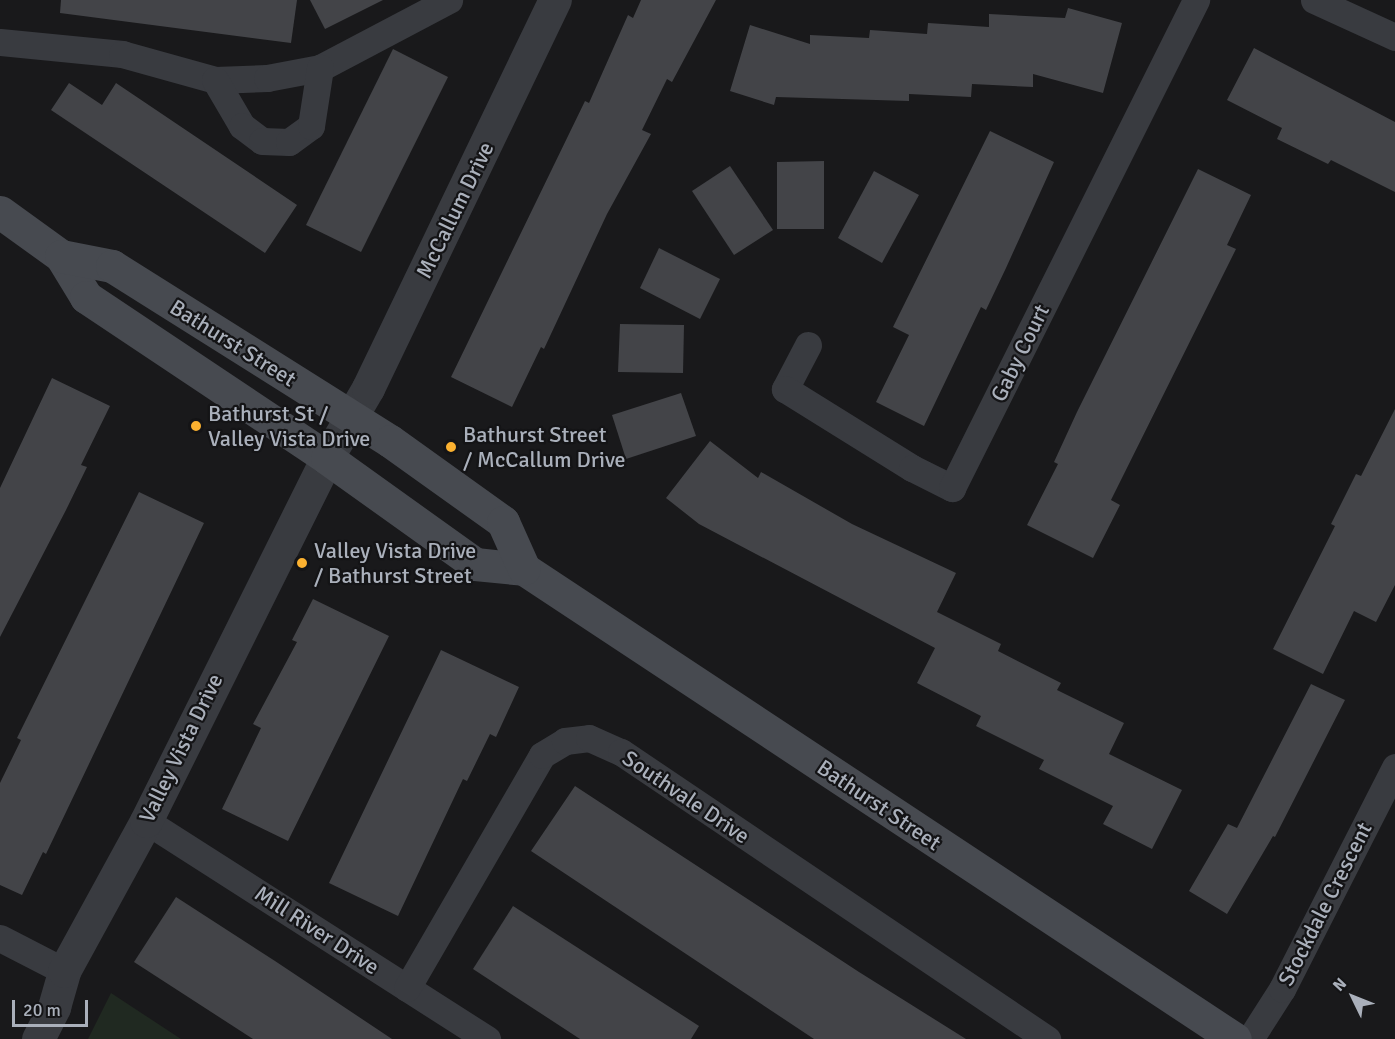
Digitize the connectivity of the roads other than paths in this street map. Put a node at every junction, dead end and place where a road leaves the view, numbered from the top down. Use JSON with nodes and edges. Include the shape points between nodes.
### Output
{"nodes":[{"id":1,"x":449,"y":0,"type":"edge"},
{"id":2,"x":1196,"y":0,"type":"edge"},
{"id":3,"x":1314,"y":0,"type":"edge"},
{"id":4,"x":547,"y":2,"type":"edge"},
{"id":5,"x":1395,"y":37,"type":"edge"},
{"id":6,"x":0,"y":42,"type":"edge"},
{"id":7,"x":320,"y":68,"type":"junction"},
{"id":8,"x":215,"y":80,"type":"junction"},
{"id":9,"x":0,"y":212,"type":"edge"},
{"id":10,"x":61,"y":256,"type":"junction"},
{"id":11,"x":808,"y":345,"type":"dead end"},
{"id":12,"x":352,"y":417,"type":"junction"},
{"id":13,"x":327,"y":458,"type":"junction"},
{"id":14,"x":524,"y":569,"type":"junction"},
{"id":15,"x":1395,"y":766,"type":"edge"},
{"id":16,"x":146,"y":821,"type":"junction"},
{"id":17,"x":0,"y":938,"type":"edge"},
{"id":18,"x":64,"y":971,"type":"junction"},
{"id":19,"x":407,"y":988,"type":"junction"},
{"id":20,"x":38,"y":1039,"type":"edge"},
{"id":21,"x":487,"y":1039,"type":"edge"},
{"id":22,"x":1047,"y":1039,"type":"edge"},
{"id":23,"x":1235,"y":1039,"type":"edge"},
{"id":24,"x":1250,"y":1039,"type":"edge"}],
"edges":[{"from":1,"to":7,"type":"street"},
{"from":2,"to":11,"type":"street","name":"Gaby Court","via":[[952,488],[912,468],[785,389]]},
{"from":3,"to":5,"type":"street"},
{"from":4,"to":12,"type":"street","name":"McCallum Drive","via":[[450,222]]},
{"from":6,"to":8,"type":"street","via":[[122,54]]},
{"from":7,"to":8,"type":"street","via":[[267,78]]},
{"from":7,"to":8,"type":"street","via":[[311,126],[289,142],[262,141],[242,126]]},
{"from":9,"to":10,"type":"main road","name":"Bathurst Street"},
{"from":10,"to":12,"type":"main road","name":"Bathurst Street","via":[[112,266]]},
{"from":10,"to":13,"type":"main road","name":"Bathurst Street","via":[[86,297]]},
{"from":12,"to":13,"type":"street","name":"McCallum Drive"},
{"from":12,"to":14,"type":"main road","name":"Bathurst Street","via":[[503,522]]},
{"from":13,"to":14,"type":"main road","name":"Bathurst Street","via":[[475,564]]},
{"from":13,"to":16,"type":"street","name":"Valley Vista Drive"},
{"from":14,"to":23,"type":"main road","name":"Bathurst Street"},
{"from":15,"to":24,"type":"street","name":"Stockdale Crescent","via":[[1282,989]]},
{"from":16,"to":18,"type":"street","name":"Valley Vista Drive"},
{"from":16,"to":19,"type":"street","name":"Mill River Drive"},
{"from":17,"to":18,"type":"street"},
{"from":18,"to":20,"type":"street","name":"Valley Vista Drive","via":[[54,1007]]},
{"from":19,"to":21,"type":"street","name":"Mill River Drive"},
{"from":19,"to":22,"type":"street","name":"Southvale Drive","via":[[542,755],[565,741],[589,738],[621,752]]}]}
